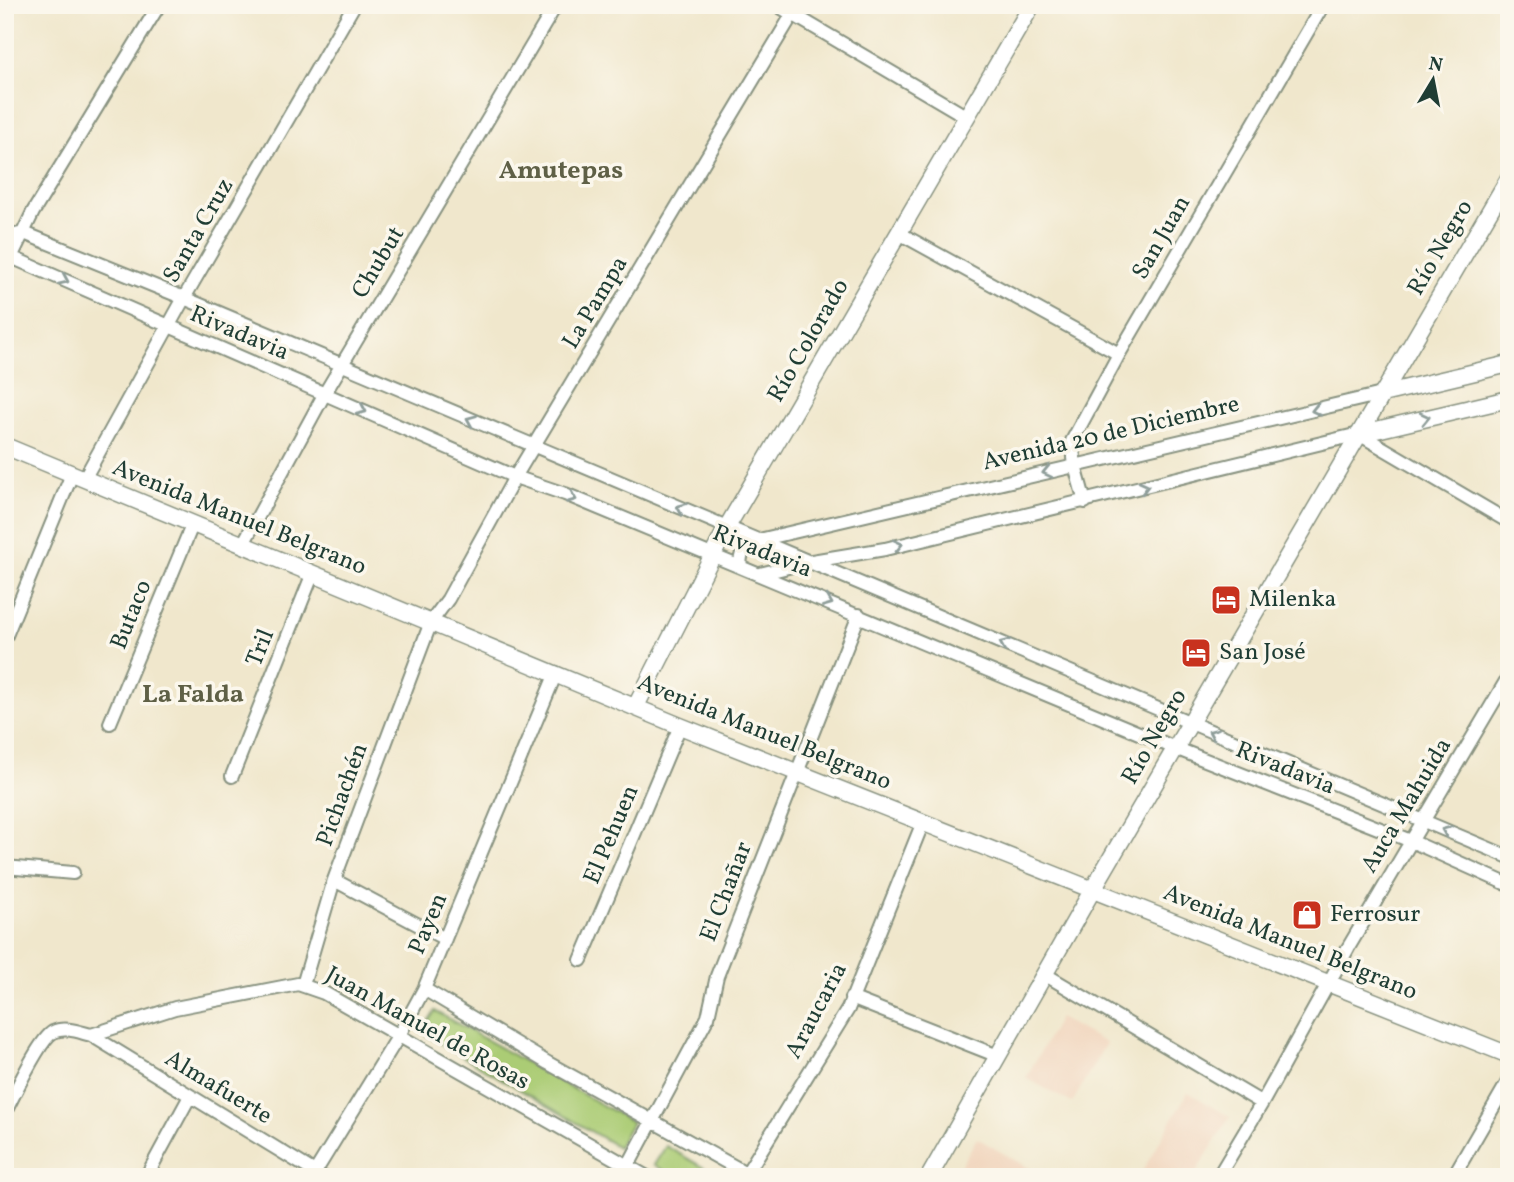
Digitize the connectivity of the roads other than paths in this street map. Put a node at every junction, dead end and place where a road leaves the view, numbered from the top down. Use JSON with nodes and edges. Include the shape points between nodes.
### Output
{"nodes":[{"id":1,"x":159,"y":5,"type":"edge"},
{"id":2,"x":354,"y":5,"type":"edge"},
{"id":3,"x":555,"y":5,"type":"edge"},
{"id":4,"x":778,"y":5,"type":"edge"},
{"id":5,"x":1032,"y":5,"type":"edge"},
{"id":6,"x":1323,"y":5,"type":"edge"},
{"id":7,"x":796,"y":10,"type":"edge"},
{"id":8,"x":967,"y":117,"type":"junction"},
{"id":9,"x":1509,"y":178,"type":"edge"},
{"id":10,"x":24,"y":233,"type":"junction"},
{"id":11,"x":899,"y":233,"type":"junction"},
{"id":12,"x":5,"y":237,"type":"edge"},
{"id":13,"x":8,"y":252,"type":"edge"},
{"id":14,"x":5,"y":270,"type":"edge"},
{"id":15,"x":184,"y":298,"type":"junction"},
{"id":16,"x":169,"y":326,"type":"junction"},
{"id":17,"x":1119,"y":354,"type":"junction"},
{"id":18,"x":1509,"y":364,"type":"edge"},
{"id":19,"x":343,"y":365,"type":"junction"},
{"id":20,"x":325,"y":393,"type":"junction"},
{"id":21,"x":1382,"y":394,"type":"junction"},
{"id":22,"x":1509,"y":399,"type":"edge"},
{"id":23,"x":1359,"y":434,"type":"junction"},
{"id":24,"x":5,"y":446,"type":"edge"},
{"id":25,"x":534,"y":447,"type":"junction"},
{"id":26,"x":1075,"y":466,"type":"junction"},
{"id":27,"x":78,"y":476,"type":"junction"},
{"id":28,"x":515,"y":477,"type":"junction"},
{"id":29,"x":1085,"y":502,"type":"junction"},
{"id":30,"x":1509,"y":522,"type":"edge"},
{"id":31,"x":193,"y":523,"type":"junction"},
{"id":32,"x":727,"y":527,"type":"junction"},
{"id":33,"x":759,"y":540,"type":"junction"},
{"id":34,"x":243,"y":544,"type":"junction"},
{"id":35,"x":713,"y":555,"type":"junction"},
{"id":36,"x":812,"y":561,"type":"junction"},
{"id":37,"x":741,"y":567,"type":"junction"},
{"id":38,"x":313,"y":573,"type":"junction"},
{"id":39,"x":760,"y":574,"type":"junction"},
{"id":40,"x":859,"y":615,"type":"junction"},
{"id":41,"x":430,"y":622,"type":"junction"},
{"id":42,"x":5,"y":638,"type":"edge"},
{"id":43,"x":556,"y":673,"type":"junction"},
{"id":44,"x":1509,"y":676,"type":"edge"},
{"id":45,"x":636,"y":706,"type":"junction"},
{"id":46,"x":110,"y":723,"type":"dead end"},
{"id":47,"x":1190,"y":723,"type":"junction"},
{"id":48,"x":680,"y":726,"type":"junction"},
{"id":49,"x":1175,"y":748,"type":"junction"},
{"id":50,"x":796,"y":771,"type":"junction"},
{"id":51,"x":232,"y":776,"type":"dead end"},
{"id":52,"x":1423,"y":821,"type":"junction"},
{"id":53,"x":923,"y":822,"type":"junction"},
{"id":54,"x":1411,"y":841,"type":"junction"},
{"id":55,"x":1509,"y":857,"type":"edge"},
{"id":56,"x":5,"y":867,"type":"edge"},
{"id":57,"x":73,"y":873,"type":"dead end"},
{"id":58,"x":334,"y":880,"type":"junction"},
{"id":59,"x":1509,"y":885,"type":"edge"},
{"id":60,"x":1093,"y":889,"type":"junction"},
{"id":61,"x":445,"y":939,"type":"junction"},
{"id":62,"x":581,"y":960,"type":"dead end"},
{"id":63,"x":1046,"y":975,"type":"junction"},
{"id":64,"x":1329,"y":983,"type":"junction"},
{"id":65,"x":303,"y":985,"type":"junction"},
{"id":66,"x":424,"y":989,"type":"junction"},
{"id":67,"x":851,"y":998,"type":"junction"},
{"id":68,"x":91,"y":1035,"type":"junction"},
{"id":69,"x":398,"y":1037,"type":"junction"},
{"id":70,"x":1509,"y":1055,"type":"edge"},
{"id":71,"x":998,"y":1056,"type":"junction"},
{"id":72,"x":1509,"y":1080,"type":"edge"},
{"id":73,"x":190,"y":1096,"type":"junction"},
{"id":74,"x":1262,"y":1103,"type":"junction"},
{"id":75,"x":5,"y":1112,"type":"edge"},
{"id":76,"x":653,"y":1121,"type":"junction"},
{"id":77,"x":625,"y":1171,"type":"edge"},
{"id":78,"x":317,"y":1175,"type":"edge"},
{"id":79,"x":750,"y":1175,"type":"edge"},
{"id":80,"x":146,"y":1177,"type":"edge"},
{"id":81,"x":647,"y":1177,"type":"edge"},
{"id":82,"x":929,"y":1177,"type":"edge"},
{"id":83,"x":1218,"y":1177,"type":"edge"},
{"id":84,"x":1453,"y":1177,"type":"edge"}],
"edges":[{"from":1,"to":10,"type":"street"},
{"from":2,"to":15,"type":"street","name":"Santa Cruz"},
{"from":3,"to":19,"type":"street","name":"Chubut"},
{"from":4,"to":7,"type":"street"},
{"from":5,"to":8,"type":"street","name":"Río Colorado"},
{"from":6,"to":17,"type":"street","name":"San Juan"},
{"from":7,"to":8,"type":"street"},
{"from":7,"to":25,"type":"street","name":"La Pampa"},
{"from":8,"to":11,"type":"street","name":"Río Colorado"},
{"from":9,"to":21,"type":"street","name":"Río Negro"},
{"from":10,"to":12,"type":"street"},
{"from":10,"to":13,"type":"street"},
{"from":10,"to":15,"type":"street","name":"Rivadavia"},
{"from":11,"to":17,"type":"street"},
{"from":11,"to":32,"type":"street","name":"Río Colorado"},
{"from":13,"to":14,"type":"street"},
{"from":13,"to":16,"type":"street","name":"Rivadavia","one_way":true},
{"from":15,"to":16,"type":"street","name":"Santa Cruz"},
{"from":15,"to":19,"type":"street","name":"Rivadavia"},
{"from":16,"to":20,"type":"street","name":"Rivadavia"},
{"from":16,"to":27,"type":"street","name":"Santa Cruz"},
{"from":17,"to":26,"type":"street","name":"San Juan","via":[[1072,441]]},
{"from":18,"to":21,"type":"street","name":"Avenida 20 de Diciembre"},
{"from":19,"to":20,"type":"street","name":"Chubut"},
{"from":25,"to":19,"type":"street","name":"Rivadavia","one_way":true},
{"from":20,"to":28,"type":"street","name":"Rivadavia","one_way":true},
{"from":20,"to":34,"type":"street","name":"Chubut"},
{"from":21,"to":23,"type":"street","name":"Río Negro"},
{"from":21,"to":26,"type":"street","name":"Avenida 20 de Diciembre","one_way":true},
{"from":23,"to":22,"type":"street","one_way":true},
{"from":29,"to":23,"type":"street","one_way":true},
{"from":23,"to":30,"type":"street"},
{"from":23,"to":47,"type":"street","name":"Río Negro"},
{"from":24,"to":27,"type":"street","name":"Avenida Manuel Belgrano"},
{"from":25,"to":28,"type":"street","name":"La Pampa"},
{"from":32,"to":25,"type":"street","name":"Rivadavia","one_way":true},
{"from":26,"to":29,"type":"street","name":"San Juan"},
{"from":26,"to":33,"type":"street","name":"Avenida 20 de Diciembre","one_way":true},
{"from":27,"to":31,"type":"street","name":"Avenida Manuel Belgrano"},
{"from":27,"to":42,"type":"street","name":"Santa Cruz"},
{"from":28,"to":35,"type":"street","name":"Rivadavia","one_way":true},
{"from":28,"to":41,"type":"street","name":"La Pampa","via":[[448,599]]},
{"from":36,"to":29,"type":"street","one_way":true,"via":[[885,549]]},
{"from":31,"to":34,"type":"street","name":"Avenida Manuel Belgrano"},
{"from":31,"to":46,"type":"street","name":"Butaco"},
{"from":32,"to":33,"type":"street","name":"Rivadavia"},
{"from":32,"to":35,"type":"street","name":"Río Colorado"},
{"from":33,"to":36,"type":"street","name":"Rivadavia"},
{"from":33,"to":37,"type":"street","via":[[742,551]]},
{"from":34,"to":38,"type":"street","name":"Avenida Manuel Belgrano"},
{"from":35,"to":37,"type":"street","name":"Rivadavia"},
{"from":35,"to":45,"type":"street","name":"Río Colorado"},
{"from":36,"to":39,"type":"street"},
{"from":47,"to":36,"type":"street","name":"Rivadavia","one_way":true},
{"from":37,"to":39,"type":"street","name":"Rivadavia"},
{"from":38,"to":41,"type":"street","name":"Avenida Manuel Belgrano"},
{"from":38,"to":51,"type":"street","name":"Tril"},
{"from":39,"to":40,"type":"street","name":"Rivadavia","one_way":true},
{"from":40,"to":49,"type":"street","name":"Rivadavia"},
{"from":40,"to":50,"type":"street","name":"El Chañar"},
{"from":41,"to":43,"type":"street","name":"Avenida Manuel Belgrano"},
{"from":41,"to":58,"type":"street","name":"Pichachén"},
{"from":43,"to":45,"type":"street","name":"Avenida Manuel Belgrano"},
{"from":43,"to":61,"type":"street","name":"Payen"},
{"from":44,"to":52,"type":"street","name":"Auca Mahuida"},
{"from":45,"to":48,"type":"street","name":"Avenida Manuel Belgrano"},
{"from":47,"to":49,"type":"street","name":"Río Negro"},
{"from":52,"to":47,"type":"street","name":"Rivadavia","one_way":true},
{"from":48,"to":50,"type":"street","name":"Avenida Manuel Belgrano"},
{"from":48,"to":62,"type":"street","name":"El Pehuen"},
{"from":49,"to":54,"type":"street","name":"Rivadavia"},
{"from":49,"to":60,"type":"street","name":"Río Negro"},
{"from":50,"to":53,"type":"street","name":"Avenida Manuel Belgrano"},
{"from":50,"to":76,"type":"street","name":"El Chañar","via":[[717,976],[708,1017]]},
{"from":52,"to":54,"type":"street","name":"Auca Mahuida"},
{"from":55,"to":52,"type":"street","name":"Rivadavia","one_way":true},
{"from":53,"to":60,"type":"street","name":"Avenida Manuel Belgrano"},
{"from":53,"to":67,"type":"street","name":"Araucaria"},
{"from":54,"to":59,"type":"street","name":"Rivadavia"},
{"from":54,"to":64,"type":"street","name":"Auca Mahuida"},
{"from":56,"to":57,"type":"street"},
{"from":58,"to":61,"type":"street"},
{"from":58,"to":65,"type":"street","name":"Pichachén"},
{"from":60,"to":63,"type":"street","name":"Río Negro"},
{"from":60,"to":64,"type":"street","name":"Avenida Manuel Belgrano"},
{"from":61,"to":66,"type":"street","name":"Payen"},
{"from":63,"to":71,"type":"street","name":"Río Negro"},
{"from":63,"to":74,"type":"street"},
{"from":64,"to":70,"type":"street","name":"Avenida Manuel Belgrano"},
{"from":64,"to":74,"type":"street","name":"Auca Mahuida"},
{"from":65,"to":68,"type":"street","name":"Juan Manuel de Rosas","via":[[175,1008]]},
{"from":65,"to":69,"type":"street","name":"Juan Manuel de Rosas"},
{"from":66,"to":69,"type":"street","name":"Payen"},
{"from":66,"to":76,"type":"street","name":"Juan Manuel de Rosas"},
{"from":67,"to":71,"type":"street"},
{"from":67,"to":79,"type":"street","name":"Araucaria"},
{"from":68,"to":73,"type":"street","name":"Almafuerte"},
{"from":68,"to":75,"type":"street","via":[[68,1029],[53,1032]]},
{"from":69,"to":77,"type":"street","name":"Juan Manuel de Rosas"},
{"from":69,"to":78,"type":"street","name":"Payen"},
{"from":71,"to":82,"type":"street","name":"Río Negro"},
{"from":72,"to":84,"type":"street"},
{"from":73,"to":78,"type":"street","name":"Almafuerte"},
{"from":73,"to":80,"type":"street"},
{"from":74,"to":83,"type":"street","name":"Auca Mahuida"},
{"from":76,"to":77,"type":"street","name":"El Chañar"},
{"from":76,"to":79,"type":"street","name":"Juan Manuel de Rosas"},
{"from":77,"to":81,"type":"street","name":"Juan Manuel de Rosas"}]}
